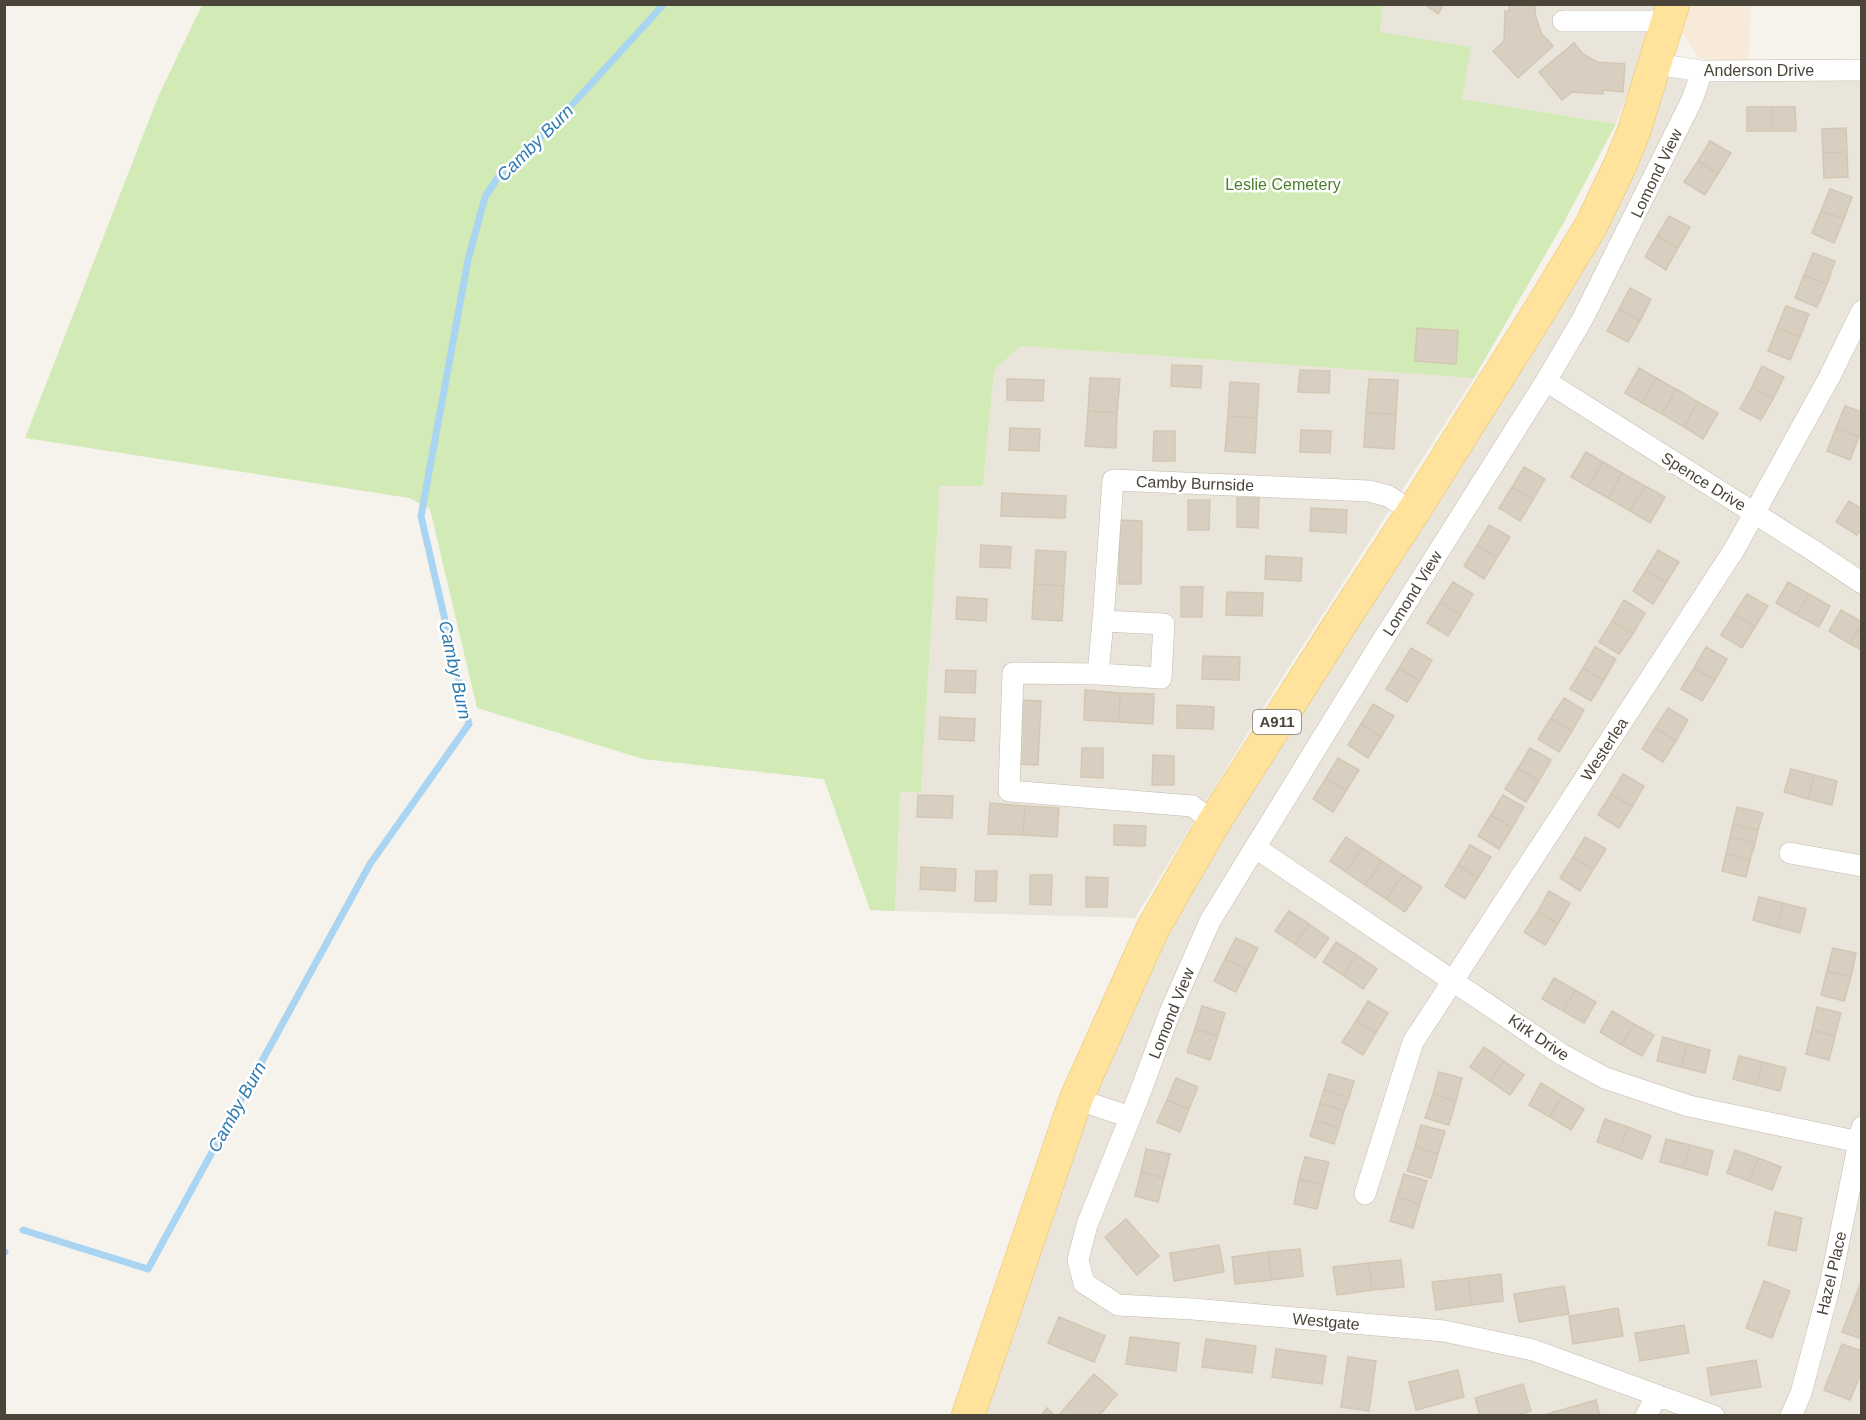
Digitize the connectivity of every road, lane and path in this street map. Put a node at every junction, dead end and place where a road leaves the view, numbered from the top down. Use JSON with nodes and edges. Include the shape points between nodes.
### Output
{"nodes":[{"id":1,"x":1671,"y":13,"type":"edge"},
{"id":2,"x":1563,"y":21,"type":"dead end"},
{"id":3,"x":1656,"y":64,"type":"junction"},
{"id":4,"x":1862,"y":70,"type":"edge"},
{"id":5,"x":1702,"y":71,"type":"junction"},
{"id":6,"x":1862,"y":310,"type":"edge"},
{"id":7,"x":1546,"y":381,"type":"junction"},
{"id":8,"x":1413,"y":512,"type":"junction"},
{"id":9,"x":1755,"y":513,"type":"junction"},
{"id":10,"x":1862,"y":583,"type":"edge"},
{"id":11,"x":1103,"y":621,"type":"junction"},
{"id":12,"x":1098,"y":675,"type":"junction"},
{"id":13,"x":1214,"y":822,"type":"junction"},
{"id":14,"x":1256,"y":848,"type":"junction"},
{"id":15,"x":1790,"y":854,"type":"dead end"},
{"id":16,"x":1862,"y":866,"type":"edge"},
{"id":17,"x":1454,"y":980,"type":"junction"},
{"id":18,"x":1076,"y":1099,"type":"junction"},
{"id":19,"x":1130,"y":1118,"type":"junction"},
{"id":20,"x":1860,"y":1135,"type":"edge"},
{"id":21,"x":1365,"y":1194,"type":"dead end"},
{"id":22,"x":1100,"y":1195,"type":"joint"},
{"id":23,"x":1657,"y":1395,"type":"junction"},
{"id":24,"x":968,"y":1416,"type":"edge"},
{"id":25,"x":1646,"y":1416,"type":"edge"},
{"id":26,"x":1714,"y":1416,"type":"edge"},
{"id":27,"x":1791,"y":1416,"type":"edge"}],
"edges":[{"from":1,"to":2,"type":"street"},
{"from":1,"to":3,"type":"main road","number":"A911"},
{"from":3,"to":5,"type":"street","name":"Anderson Drive"},
{"from":3,"to":8,"type":"main road","number":"A911","via":[[1634,131],[1592,224]]},
{"from":4,"to":5,"type":"street","name":"Anderson Drive"},
{"from":5,"to":7,"type":"street","name":"Lomond View","via":[[1623,240]]},
{"from":6,"to":9,"type":"street","name":"Westerlea"},
{"from":7,"to":9,"type":"street","name":"Spence Drive"},
{"from":7,"to":14,"type":"street","name":"Lomond View"},
{"from":8,"to":11,"type":"street","name":"Camby Burnside","via":[[1388,496],[1369,491],[1113,480]]},
{"from":8,"to":13,"type":"main road","number":"A911"},
{"from":9,"to":10,"type":"street","name":"Spence Drive"},
{"from":9,"to":17,"type":"street","name":"Westerlea"},
{"from":11,"to":12,"type":"street","name":"Camby Burnside"},
{"from":11,"to":12,"type":"street","via":[[1164,624],[1161,678]]},
{"from":12,"to":13,"type":"street","via":[[1013,673],[1009,790],[1192,807]]},
{"from":13,"to":18,"type":"main road","number":"A911","via":[[1153,928]]},
{"from":14,"to":17,"type":"street","name":"Kirk Drive"},
{"from":14,"to":19,"type":"street","name":"Lomond View","via":[[1210,921]]},
{"from":15,"to":16,"type":"street"},
{"from":17,"to":20,"type":"street","name":"Kirk Drive","via":[[1561,1054],[1605,1078],[1689,1106]]},
{"from":17,"to":21,"type":"street","name":"Westerlea","via":[[1413,1042]]},
{"from":18,"to":19,"type":"street"},
{"from":18,"to":24,"type":"main road","number":"A911"},
{"from":19,"to":22,"type":"street","name":"Lomond View"},
{"from":20,"to":27,"type":"street","name":"Hazel Place","via":[[1830,1285],[1801,1394]]},
{"from":22,"to":23,"type":"street","name":"Westgate","via":[[1078,1260],[1084,1283],[1118,1305],[1444,1330],[1533,1350]]},
{"from":23,"to":25,"type":"street"},
{"from":23,"to":26,"type":"street","name":"Westgate"}]}
